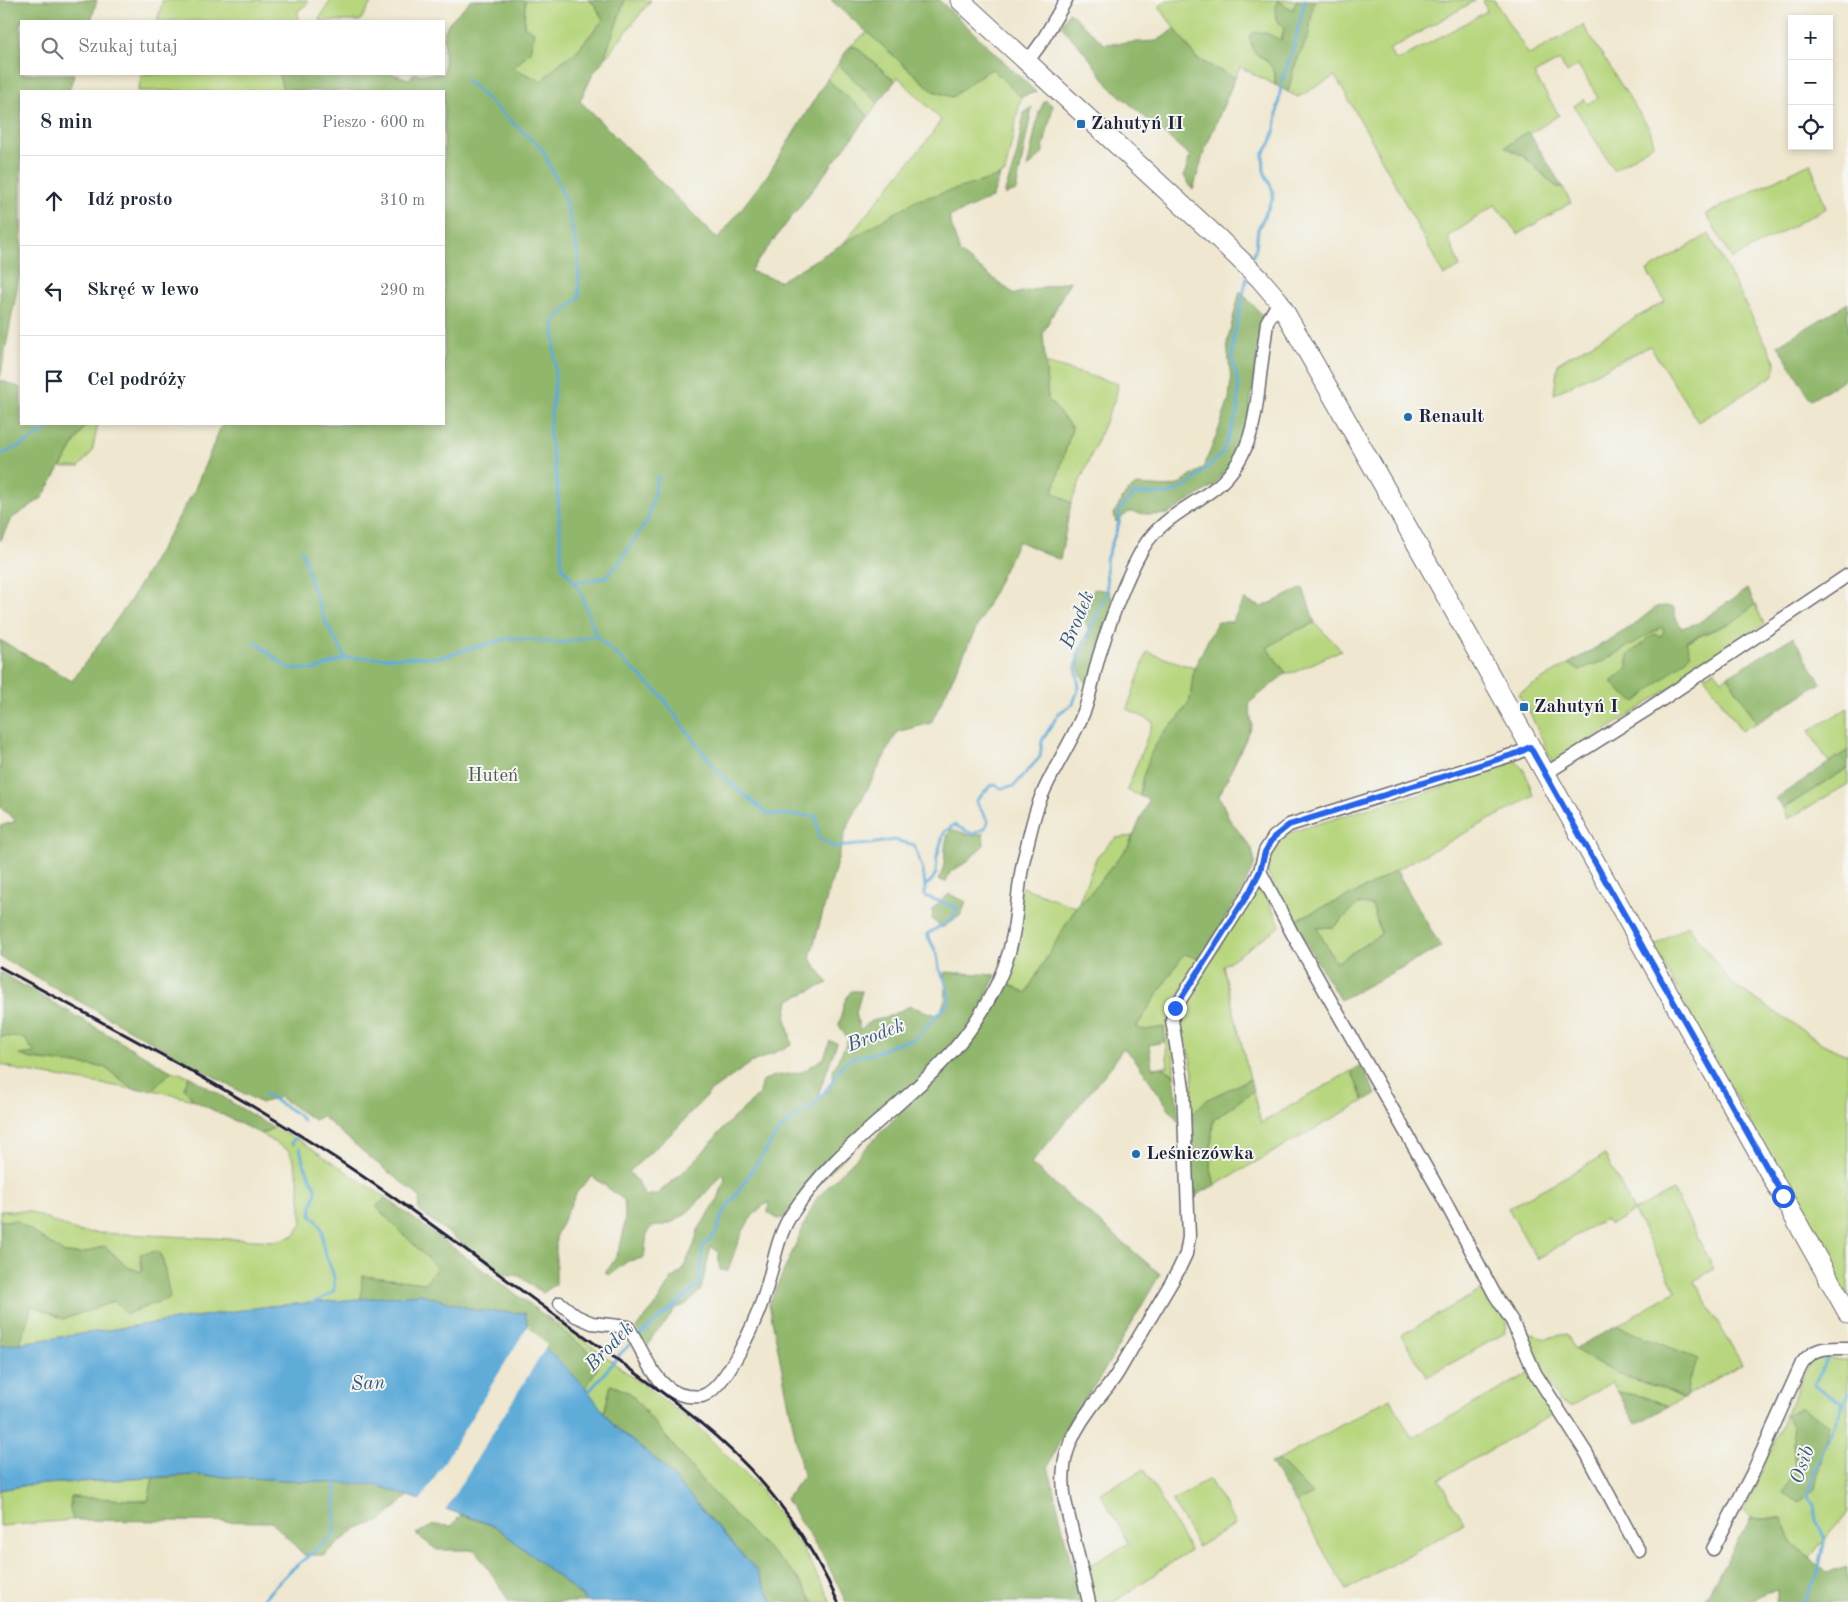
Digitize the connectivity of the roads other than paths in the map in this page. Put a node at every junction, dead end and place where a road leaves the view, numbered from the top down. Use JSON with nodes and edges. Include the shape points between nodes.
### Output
{"nodes":[{"id":1,"x":960,"y":0,"type":"edge"},
{"id":2,"x":1066,"y":0,"type":"edge"},
{"id":3,"x":1028,"y":61,"type":"junction"},
{"id":4,"x":1280,"y":304,"type":"junction"},
{"id":5,"x":1848,"y":575,"type":"edge"},
{"id":6,"x":1530,"y":747,"type":"junction"},
{"id":7,"x":1545,"y":774,"type":"junction"},
{"id":8,"x":1260,"y":871,"type":"junction"},
{"id":9,"x":560,"y":1303,"type":"dead end"},
{"id":10,"x":1848,"y":1312,"type":"edge"},
{"id":11,"x":1848,"y":1348,"type":"edge"},
{"id":12,"x":1713,"y":1550,"type":"dead end"},
{"id":13,"x":1640,"y":1551,"type":"dead end"},
{"id":14,"x":1090,"y":1602,"type":"edge"}],
"edges":[{"from":1,"to":3,"type":"main road"},
{"from":2,"to":3,"type":"street"},
{"from":3,"to":4,"type":"main road","via":[[1248,266]]},
{"from":4,"to":6,"type":"main road"},
{"from":4,"to":9,"type":"street","via":[[1267,322],[1256,414],[1244,454],[1214,489],[1156,530],[1132,570],[1108,629],[1086,706],[1040,799],[1022,865],[1013,935],[991,996],[974,1026],[939,1067],[834,1161],[813,1184],[782,1230],[763,1299],[726,1374],[701,1397],[683,1396],[653,1373],[628,1326],[592,1324]]},
{"from":5,"to":7,"type":"street"},
{"from":6,"to":7,"type":"main road"},
{"from":6,"to":8,"type":"street","via":[[1289,825],[1274,837],[1265,852]]},
{"from":7,"to":10,"type":"main road"},
{"from":8,"to":13,"type":"street","via":[[1512,1321],[1536,1373],[1587,1454]]},
{"from":8,"to":14,"type":"street","via":[[1236,915],[1175,1008],[1172,1020],[1183,1088],[1190,1216],[1186,1254],[1120,1370],[1072,1436],[1063,1465],[1062,1487]]},
{"from":11,"to":12,"type":"street","via":[[1822,1348],[1808,1354]]}]}
